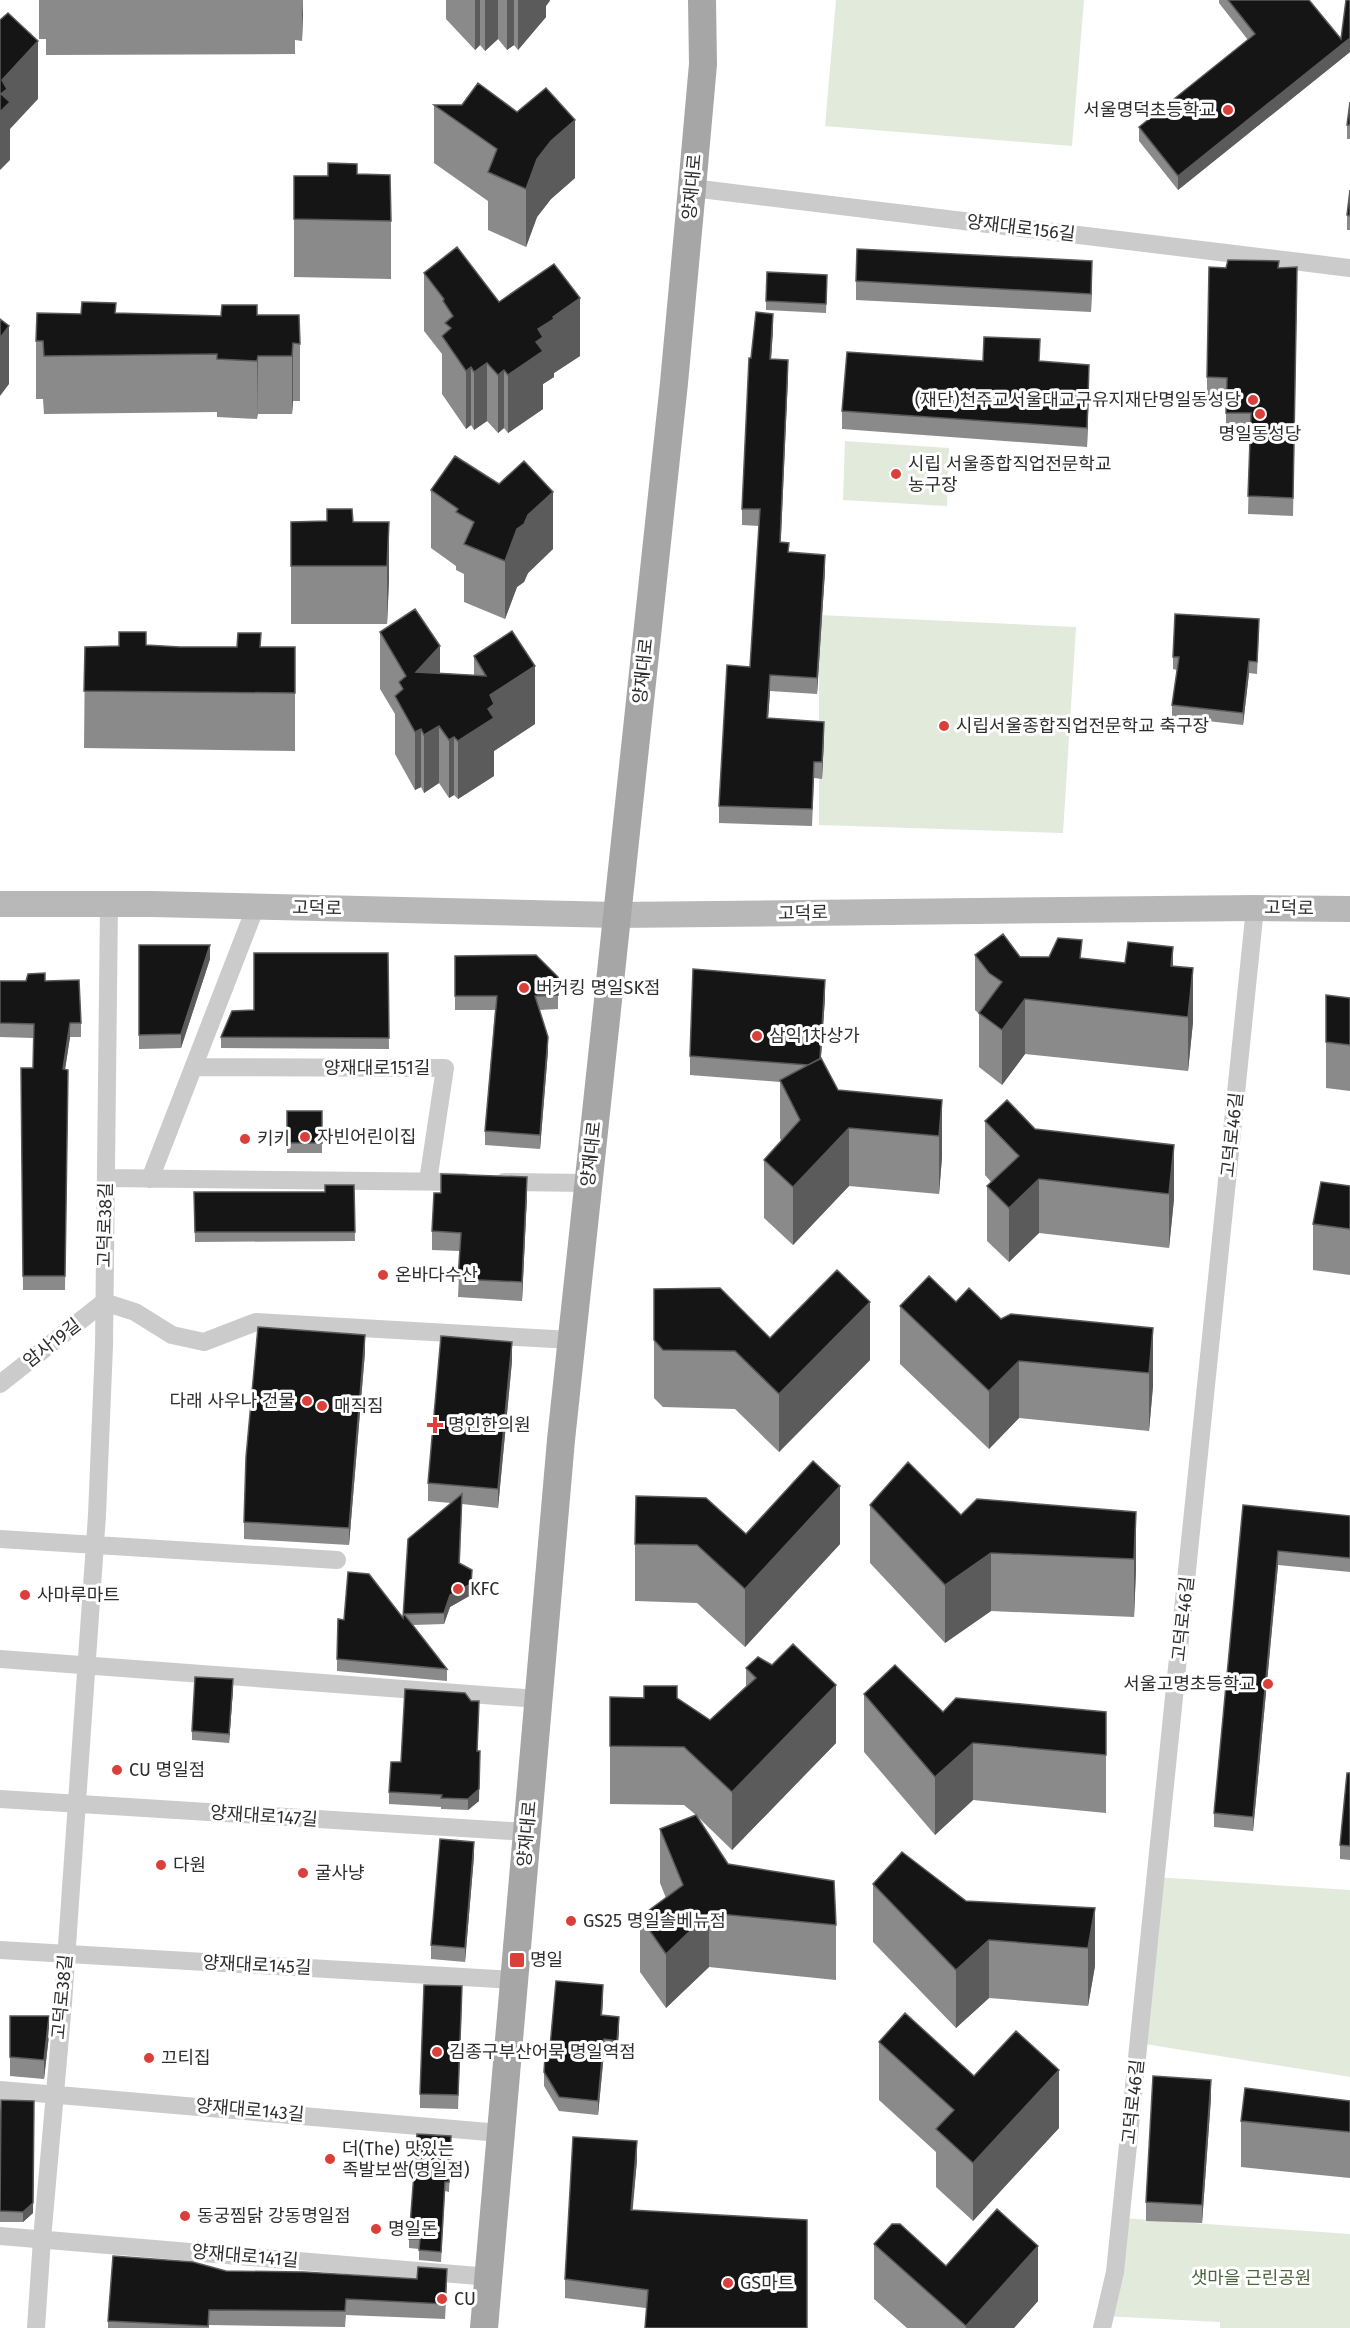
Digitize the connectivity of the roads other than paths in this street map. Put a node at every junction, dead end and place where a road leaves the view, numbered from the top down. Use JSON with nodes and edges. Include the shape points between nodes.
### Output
{"nodes":[{"id":1,"x":702,"y":0,"type":"edge"},
{"id":2,"x":692,"y":188,"type":"junction"},
{"id":3,"x":1350,"y":268,"type":"edge"},
{"id":4,"x":0,"y":904,"type":"edge"},
{"id":5,"x":109,"y":904,"type":"junction"},
{"id":6,"x":256,"y":906,"type":"junction"},
{"id":7,"x":1255,"y":908,"type":"junction"},
{"id":8,"x":1350,"y":909,"type":"edge"},
{"id":9,"x":616,"y":915,"type":"junction"},
{"id":10,"x":194,"y":1067,"type":"junction"},
{"id":11,"x":106,"y":1178,"type":"junction"},
{"id":12,"x":150,"y":1179,"type":"junction"},
{"id":13,"x":428,"y":1181,"type":"junction"},
{"id":14,"x":588,"y":1183,"type":"junction"},
{"id":15,"x":104,"y":1302,"type":"junction"},
{"id":16,"x":571,"y":1341,"type":"junction"},
{"id":17,"x":0,"y":1384,"type":"edge"},
{"id":18,"x":0,"y":1539,"type":"edge"},
{"id":19,"x":95,"y":1546,"type":"junction"},
{"id":20,"x":337,"y":1560,"type":"dead end"},
{"id":21,"x":0,"y":1659,"type":"edge"},
{"id":22,"x":87,"y":1665,"type":"junction"},
{"id":23,"x":538,"y":1699,"type":"junction"},
{"id":24,"x":0,"y":1799,"type":"edge"},
{"id":25,"x":77,"y":1804,"type":"junction"},
{"id":26,"x":527,"y":1832,"type":"junction"},
{"id":27,"x":0,"y":1950,"type":"edge"},
{"id":28,"x":66,"y":1954,"type":"junction"},
{"id":29,"x":514,"y":1980,"type":"junction"},
{"id":30,"x":0,"y":2090,"type":"edge"},
{"id":31,"x":54,"y":2093,"type":"junction"},
{"id":32,"x":500,"y":2133,"type":"junction"},
{"id":33,"x":0,"y":2236,"type":"edge"},
{"id":34,"x":42,"y":2239,"type":"junction"},
{"id":35,"x":490,"y":2277,"type":"junction"},
{"id":36,"x":36,"y":2328,"type":"edge"},
{"id":37,"x":484,"y":2328,"type":"edge"},
{"id":38,"x":1102,"y":2328,"type":"edge"}],
"edges":[{"from":1,"to":2,"type":"main road","name":"양재대로","via":[[704,64]]},
{"from":2,"to":3,"type":"street","name":"양재대로156길"},
{"from":2,"to":9,"type":"main road","name":"양재대로"},
{"from":4,"to":5,"type":"main road","name":"고덕로"},
{"from":5,"to":6,"type":"main road","name":"고덕로"},
{"from":5,"to":11,"type":"street","name":"고덕로38길"},
{"from":6,"to":9,"type":"main road","name":"고덕로"},
{"from":6,"to":10,"type":"street"},
{"from":7,"to":8,"type":"main road","name":"고덕로"},
{"from":7,"to":9,"type":"main road","name":"고덕로"},
{"from":7,"to":38,"type":"street","name":"고덕로46길","via":[[1115,2272]]},
{"from":9,"to":14,"type":"main road","name":"양재대로"},
{"from":10,"to":12,"type":"street"},
{"from":10,"to":13,"type":"street","name":"양재대로151길","via":[[445,1068]]},
{"from":11,"to":12,"type":"street"},
{"from":11,"to":15,"type":"street","name":"고덕로38길"},
{"from":12,"to":13,"type":"street"},
{"from":13,"to":14,"type":"street"},
{"from":14,"to":16,"type":"main road","name":"양재대로"},
{"from":15,"to":16,"type":"street","via":[[135,1312],[172,1335],[204,1342],[256,1322]]},
{"from":15,"to":17,"type":"street","name":"암사19길"},
{"from":15,"to":19,"type":"street","name":"고덕로38길"},
{"from":16,"to":23,"type":"main road","name":"양재대로"},
{"from":18,"to":19,"type":"street"},
{"from":19,"to":20,"type":"street"},
{"from":19,"to":22,"type":"street","name":"고덕로38길"},
{"from":21,"to":22,"type":"street"},
{"from":22,"to":23,"type":"street"},
{"from":22,"to":25,"type":"street","name":"고덕로38길"},
{"from":23,"to":26,"type":"main road","name":"양재대로"},
{"from":24,"to":25,"type":"street","name":"양재대로147길"},
{"from":25,"to":26,"type":"street","name":"양재대로147길"},
{"from":25,"to":28,"type":"street","name":"고덕로38길"},
{"from":26,"to":29,"type":"main road","name":"양재대로"},
{"from":27,"to":28,"type":"street","name":"양재대로145길"},
{"from":28,"to":29,"type":"street","name":"양재대로145길"},
{"from":28,"to":31,"type":"street","name":"고덕로38길"},
{"from":29,"to":32,"type":"main road","name":"양재대로"},
{"from":30,"to":31,"type":"street","name":"양재대로143길"},
{"from":31,"to":32,"type":"street","name":"양재대로143길"},
{"from":31,"to":34,"type":"street","name":"고덕로38길"},
{"from":32,"to":35,"type":"main road","name":"양재대로"},
{"from":33,"to":34,"type":"street","name":"양재대로141길"},
{"from":34,"to":35,"type":"street","name":"양재대로141길"},
{"from":34,"to":36,"type":"street","name":"고덕로38길"},
{"from":35,"to":37,"type":"main road","name":"양재대로"}]}
